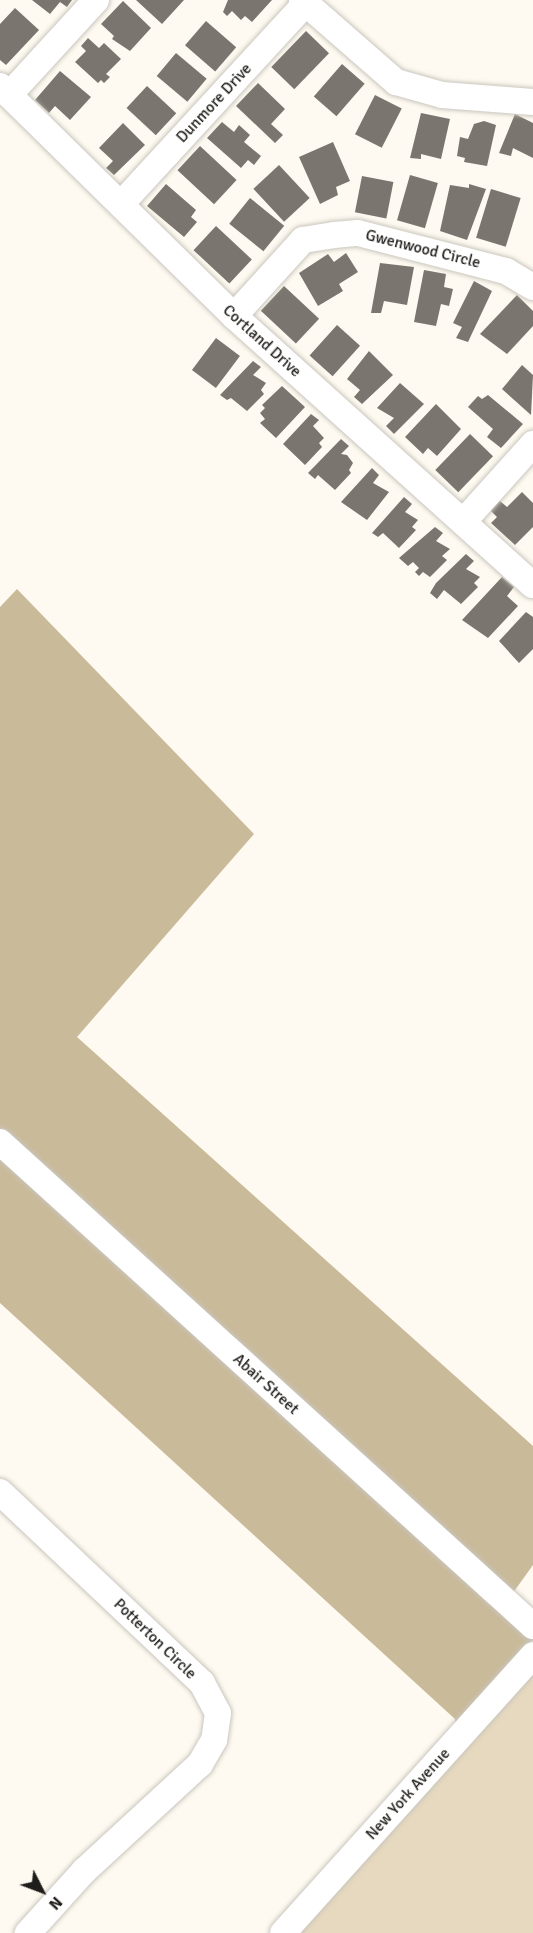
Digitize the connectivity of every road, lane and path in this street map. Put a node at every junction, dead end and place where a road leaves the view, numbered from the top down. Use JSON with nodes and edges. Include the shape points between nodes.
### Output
{"nodes":[{"id":1,"x":96,"y":0,"type":"edge"},
{"id":2,"x":304,"y":1,"type":"edge"},
{"id":3,"x":4,"y":90,"type":"edge"},
{"id":4,"x":533,"y":102,"type":"edge"},
{"id":5,"x":122,"y":203,"type":"junction"},
{"id":6,"x":533,"y":286,"type":"edge"},
{"id":7,"x":234,"y":316,"type":"junction"},
{"id":8,"x":533,"y":444,"type":"edge"},
{"id":9,"x":463,"y":522,"type":"junction"},
{"id":10,"x":533,"y":585,"type":"edge"},
{"id":11,"x":0,"y":1142,"type":"edge"},
{"id":12,"x":0,"y":1492,"type":"edge"},
{"id":13,"x":533,"y":1626,"type":"edge"},
{"id":14,"x":533,"y":1655,"type":"edge"},
{"id":15,"x":28,"y":1933,"type":"edge"},
{"id":16,"x":283,"y":1933,"type":"edge"}],
"edges":[{"from":1,"to":3,"type":"street"},
{"from":2,"to":4,"type":"street","via":[[396,81],[442,95]]},
{"from":2,"to":5,"type":"street","name":"Dunmore Drive"},
{"from":3,"to":5,"type":"street","name":"Cortland Drive"},
{"from":5,"to":7,"type":"street","name":"Cortland Drive","via":[[131,218]]},
{"from":6,"to":7,"type":"street","name":"Gwenwood Circle","via":[[494,268],[358,233],[334,235],[303,240]]},
{"from":7,"to":9,"type":"street","name":"Cortland Drive"},
{"from":8,"to":9,"type":"street"},
{"from":9,"to":10,"type":"street","name":"Cortland Drive"},
{"from":11,"to":13,"type":"street","name":"Abair Street"},
{"from":12,"to":15,"type":"street","name":"Potterton Circle","via":[[202,1683],[218,1713],[214,1740],[200,1764],[84,1871]]},
{"from":14,"to":16,"type":"street","name":"New York Avenue"}]}
